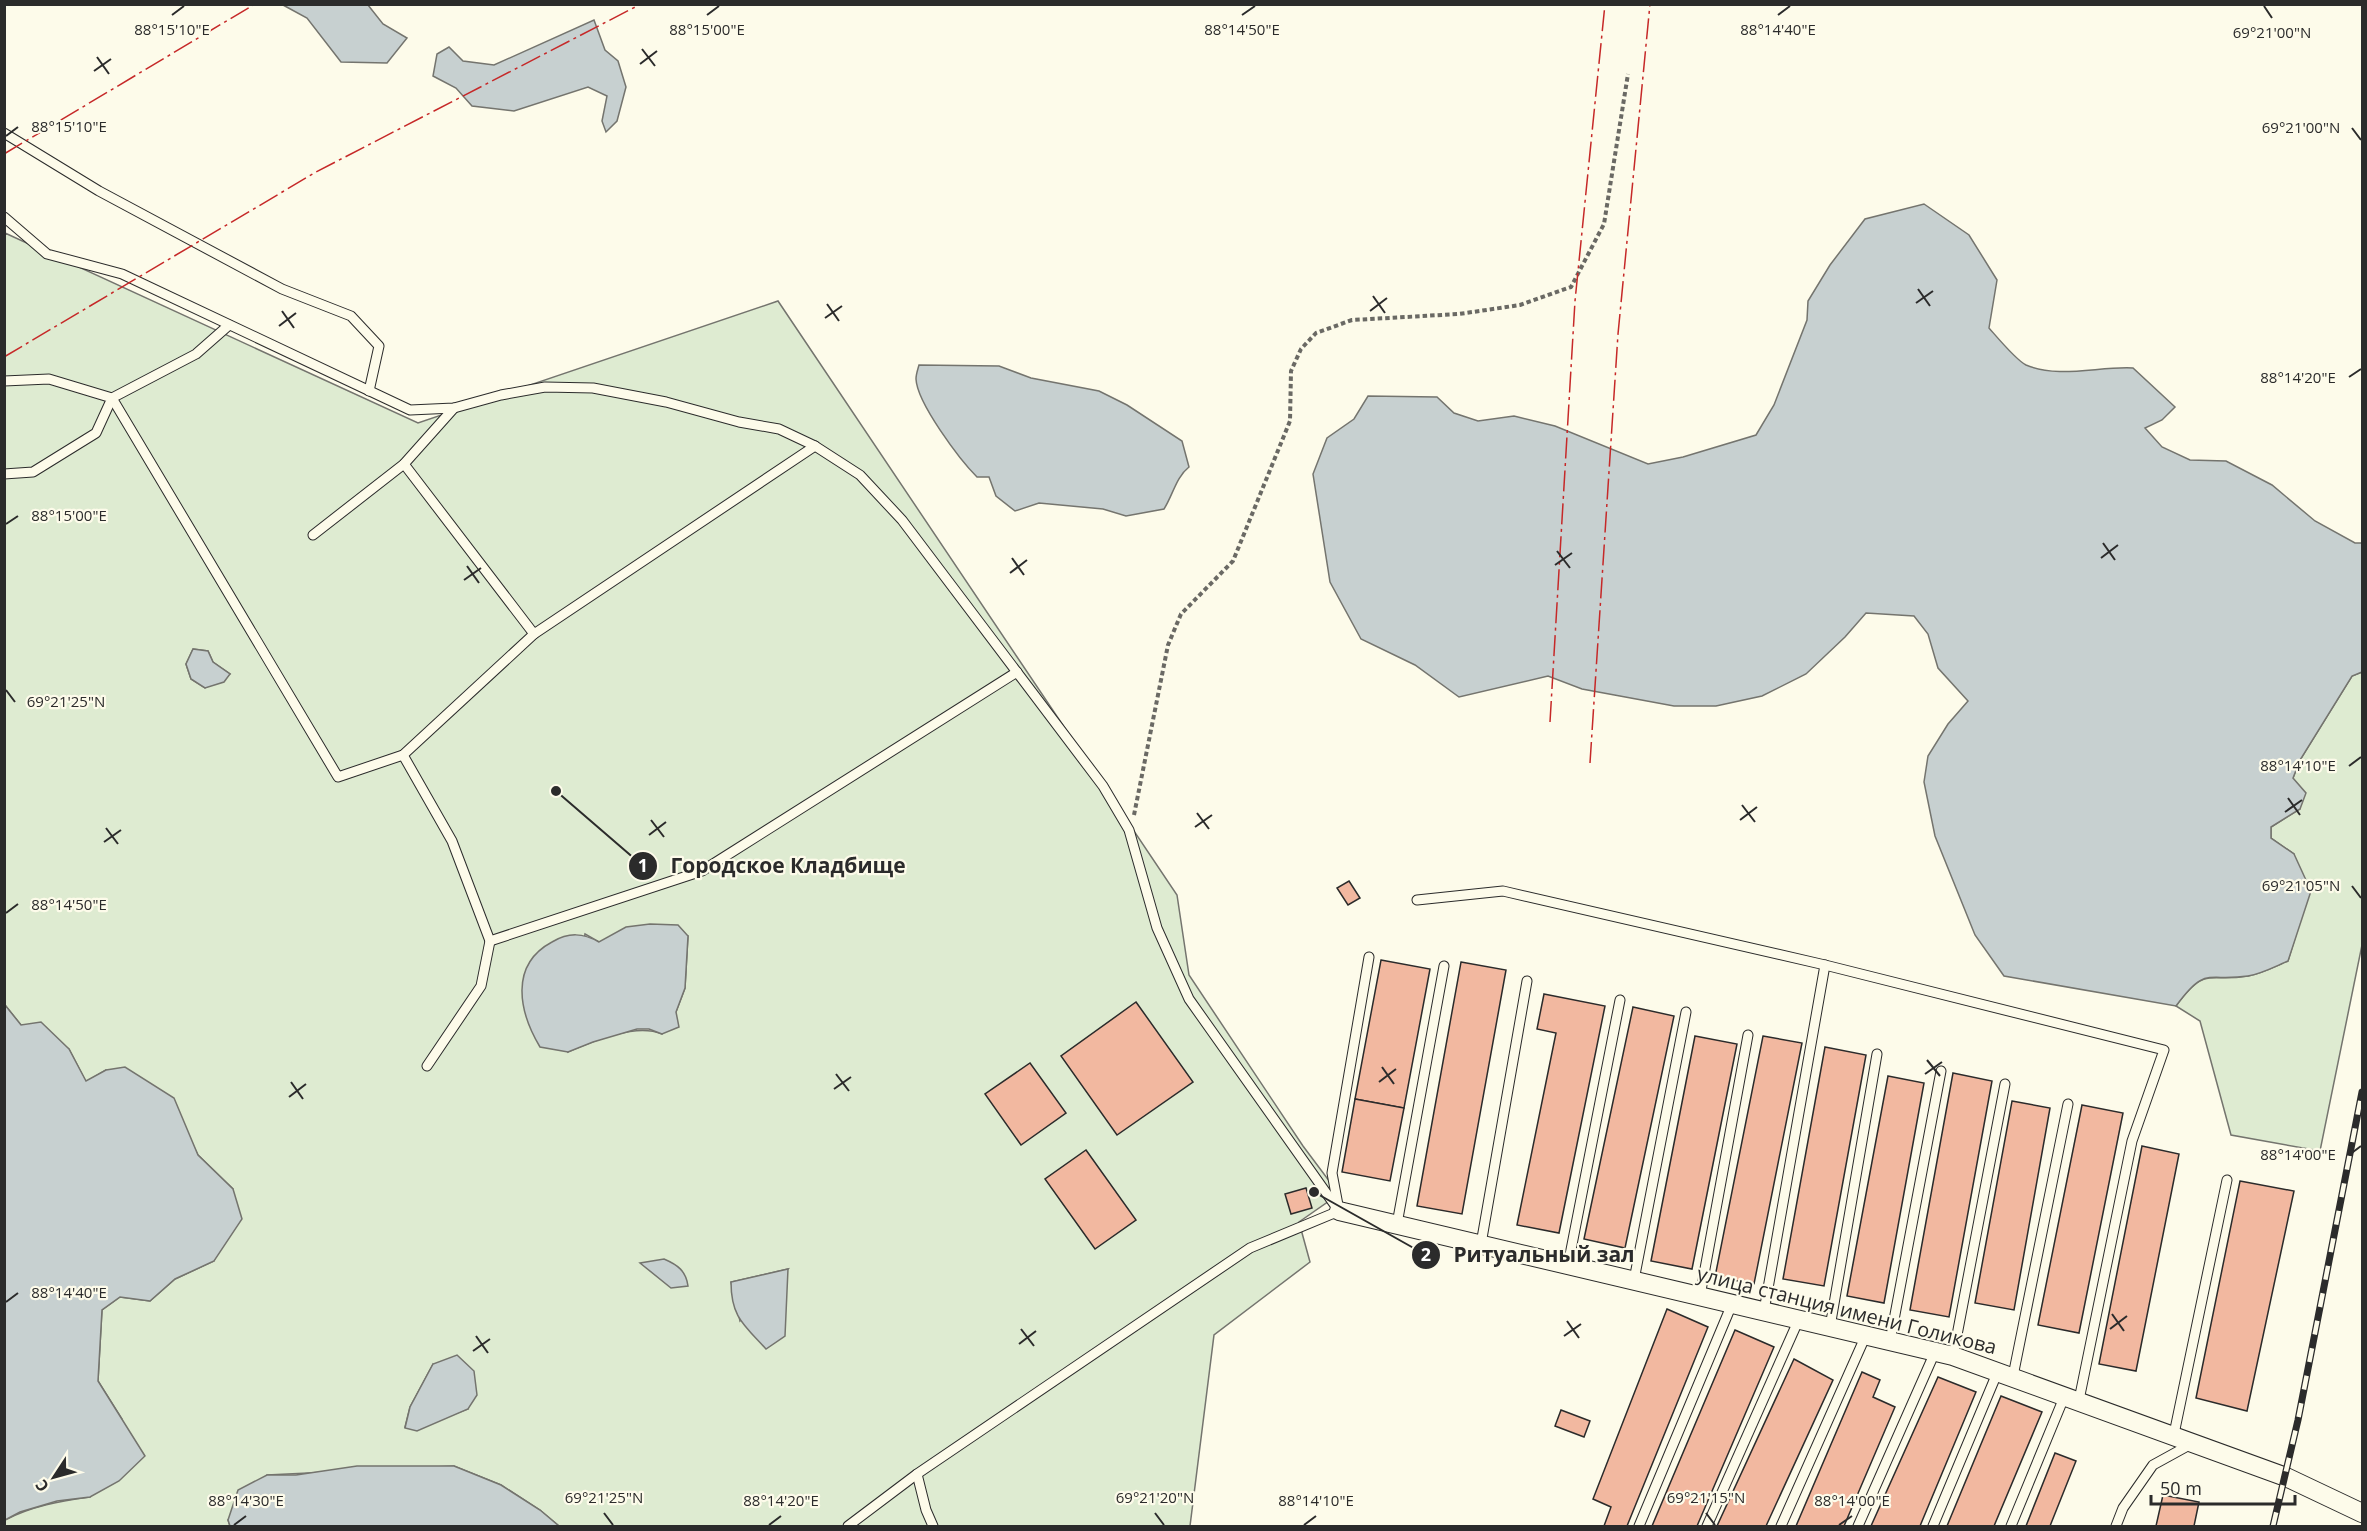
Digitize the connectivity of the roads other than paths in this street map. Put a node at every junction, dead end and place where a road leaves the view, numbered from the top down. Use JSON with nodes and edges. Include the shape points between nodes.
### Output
{"nodes":[{"id":1,"x":4,"y":133,"type":"edge"},
{"id":2,"x":4,"y":217,"type":"edge"},
{"id":3,"x":230,"y":325,"type":"junction"},
{"id":4,"x":4,"y":381,"type":"edge"},
{"id":5,"x":369,"y":391,"type":"junction"},
{"id":6,"x":112,"y":398,"type":"junction"},
{"id":7,"x":454,"y":408,"type":"junction"},
{"id":8,"x":816,"y":446,"type":"junction"},
{"id":9,"x":404,"y":464,"type":"junction"},
{"id":10,"x":4,"y":474,"type":"edge"},
{"id":11,"x":313,"y":535,"type":"dead end"},
{"id":12,"x":534,"y":634,"type":"junction"},
{"id":13,"x":1017,"y":672,"type":"junction"},
{"id":14,"x":403,"y":755,"type":"junction"},
{"id":15,"x":1417,"y":900,"type":"dead end"},
{"id":16,"x":490,"y":941,"type":"junction"},
{"id":17,"x":1369,"y":957,"type":"dead end"},
{"id":18,"x":1825,"y":965,"type":"junction"},
{"id":19,"x":1444,"y":966,"type":"dead end"},
{"id":20,"x":1527,"y":981,"type":"dead end"},
{"id":21,"x":1620,"y":1000,"type":"dead end"},
{"id":22,"x":1686,"y":1012,"type":"dead end"},
{"id":23,"x":1748,"y":1035,"type":"dead end"},
{"id":24,"x":1877,"y":1054,"type":"dead end"},
{"id":25,"x":427,"y":1066,"type":"dead end"},
{"id":26,"x":1941,"y":1071,"type":"dead end"},
{"id":27,"x":2005,"y":1084,"type":"dead end"},
{"id":28,"x":2068,"y":1104,"type":"dead end"},
{"id":29,"x":2227,"y":1180,"type":"dead end"},
{"id":30,"x":1339,"y":1210,"type":"junction"},
{"id":31,"x":1397,"y":1224,"type":"junction"},
{"id":32,"x":1481,"y":1244,"type":"junction"},
{"id":33,"x":1568,"y":1264,"type":"junction"},
{"id":34,"x":1634,"y":1280,"type":"junction"},
{"id":35,"x":1700,"y":1296,"type":"junction"},
{"id":36,"x":1732,"y":1304,"type":"junction"},
{"id":37,"x":1764,"y":1311,"type":"junction"},
{"id":38,"x":1799,"y":1319,"type":"junction"},
{"id":39,"x":1830,"y":1327,"type":"junction"},
{"id":40,"x":1866,"y":1335,"type":"junction"},
{"id":41,"x":1890,"y":1341,"type":"junction"},
{"id":42,"x":1944,"y":1354,"type":"junction"},
{"id":43,"x":2005,"y":1373,"type":"junction"},
{"id":44,"x":2072,"y":1397,"type":"junction"},
{"id":45,"x":2175,"y":1434,"type":"junction"},
{"id":46,"x":2196,"y":1442,"type":"junction"},
{"id":47,"x":917,"y":1474,"type":"junction"},
{"id":48,"x":2362,"y":1513,"type":"edge"},
{"id":49,"x":848,"y":1527,"type":"edge"},
{"id":50,"x":933,"y":1527,"type":"edge"},
{"id":51,"x":1639,"y":1527,"type":"edge"},
{"id":52,"x":1707,"y":1527,"type":"edge"},
{"id":53,"x":1781,"y":1527,"type":"edge"},
{"id":54,"x":1858,"y":1527,"type":"edge"},
{"id":55,"x":1933,"y":1527,"type":"edge"},
{"id":56,"x":2011,"y":1527,"type":"edge"},
{"id":57,"x":2116,"y":1527,"type":"edge"}],
"edges":[{"from":1,"to":5,"type":"lane","via":[[99,191],[282,289],[351,316],[379,346]]},
{"from":2,"to":3,"type":"lane","via":[[47,254],[122,274]]},
{"from":3,"to":5,"type":"lane"},
{"from":3,"to":6,"type":"lane","via":[[196,354]]},
{"from":4,"to":6,"type":"lane","via":[[49,379]]},
{"from":5,"to":7,"type":"lane","via":[[410,410]]},
{"from":6,"to":10,"type":"lane","via":[[96,433],[33,472]]},
{"from":6,"to":14,"type":"lane","via":[[338,777]]},
{"from":7,"to":8,"type":"lane","via":[[545,387],[593,388],[779,429]]},
{"from":7,"to":9,"type":"lane"},
{"from":8,"to":12,"type":"lane"},
{"from":8,"to":13,"type":"lane","via":[[860,475],[902,520]]},
{"from":9,"to":11,"type":"lane"},
{"from":9,"to":12,"type":"lane"},
{"from":12,"to":14,"type":"lane"},
{"from":13,"to":16,"type":"lane","via":[[702,871]]},
{"from":13,"to":30,"type":"lane","via":[[1103,786],[1129,830],[1157,928],[1189,999]]},
{"from":14,"to":16,"type":"lane","via":[[452,841]]},
{"from":15,"to":18,"type":"lane","via":[[1503,891]]},
{"from":16,"to":25,"type":"lane","via":[[481,986]]},
{"from":17,"to":30,"type":"lane","via":[[1332,1173]]},
{"from":18,"to":37,"type":"lane"},
{"from":18,"to":44,"type":"lane","via":[[2164,1050],[2132,1141]]},
{"from":19,"to":31,"type":"lane"},
{"from":20,"to":32,"type":"lane"},
{"from":21,"to":33,"type":"lane"},
{"from":22,"to":34,"type":"lane"},
{"from":23,"to":35,"type":"lane"},
{"from":24,"to":39,"type":"lane"},
{"from":26,"to":41,"type":"lane"},
{"from":27,"to":42,"type":"lane"},
{"from":28,"to":43,"type":"lane"},
{"from":29,"to":45,"type":"lane"},
{"from":30,"to":31,"type":"street","name":"улица станция имени Голикова"},
{"from":30,"to":47,"type":"lane","via":[[1250,1248]]},
{"from":31,"to":32,"type":"street","name":"улица станция имени Голикова"},
{"from":32,"to":33,"type":"street","name":"улица станция имени Голикова"},
{"from":33,"to":34,"type":"street","name":"улица станция имени Голикова"},
{"from":34,"to":35,"type":"street","name":"улица станция имени Голикова"},
{"from":35,"to":36,"type":"street","name":"улица станция имени Голикова"},
{"from":36,"to":37,"type":"street","name":"улица станция имени Голикова"},
{"from":36,"to":51,"type":"lane"},
{"from":37,"to":38,"type":"street","name":"улица станция имени Голикова"},
{"from":38,"to":39,"type":"street","name":"улица станция имени Голикова"},
{"from":38,"to":52,"type":"lane"},
{"from":39,"to":40,"type":"street","name":"улица станция имени Голикова"},
{"from":40,"to":41,"type":"street","name":"улица станция имени Голикова"},
{"from":40,"to":53,"type":"lane"},
{"from":41,"to":42,"type":"street","name":"улица станция имени Голикова"},
{"from":42,"to":43,"type":"street","name":"улица станция имени Голикова"},
{"from":42,"to":54,"type":"lane"},
{"from":43,"to":44,"type":"street","name":"улица станция имени Голикова"},
{"from":43,"to":55,"type":"lane"},
{"from":44,"to":45,"type":"street","name":"улица станция имени Голикова"},
{"from":44,"to":56,"type":"lane"},
{"from":45,"to":46,"type":"street","name":"улица станция имени Голикова"},
{"from":46,"to":48,"type":"street","name":"улица станция имени Голикова","via":[[2286,1476]]},
{"from":46,"to":57,"type":"lane","via":[[2153,1465],[2123,1508]]},
{"from":47,"to":49,"type":"lane"},
{"from":47,"to":50,"type":"lane"}]}
